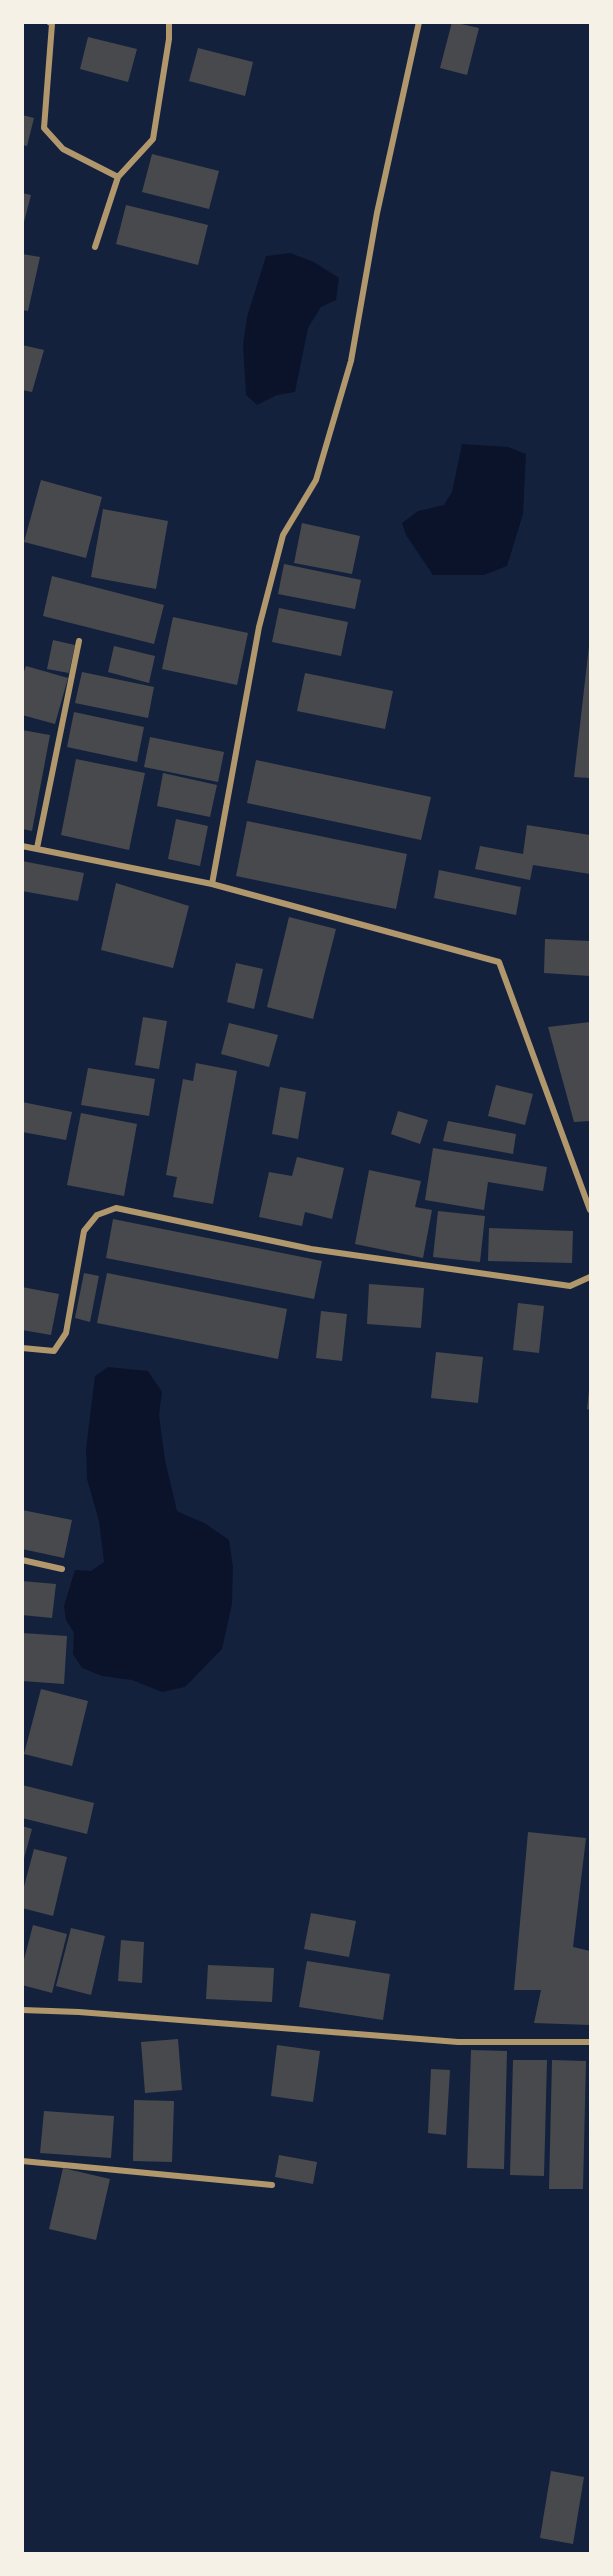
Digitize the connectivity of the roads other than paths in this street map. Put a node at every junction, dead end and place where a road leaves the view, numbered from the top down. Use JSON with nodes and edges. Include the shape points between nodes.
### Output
{"nodes":[{"id":1,"x":49,"y":22,"type":"edge"},
{"id":2,"x":169,"y":22,"type":"edge"},
{"id":3,"x":419,"y":22,"type":"edge"},
{"id":4,"x":118,"y":177,"type":"junction"},
{"id":5,"x":95,"y":247,"type":"dead end"},
{"id":6,"x":79,"y":641,"type":"dead end"},
{"id":7,"x":22,"y":846,"type":"edge"},
{"id":8,"x":37,"y":848,"type":"junction"},
{"id":9,"x":212,"y":884,"type":"junction"},
{"id":10,"x":591,"y":1210,"type":"edge"},
{"id":11,"x":591,"y":1277,"type":"edge"},
{"id":12,"x":22,"y":1347,"type":"edge"},
{"id":13,"x":22,"y":1560,"type":"edge"},
{"id":14,"x":62,"y":1569,"type":"dead end"},
{"id":15,"x":22,"y":2010,"type":"edge"},
{"id":16,"x":591,"y":2042,"type":"edge"},
{"id":17,"x":22,"y":2161,"type":"edge"},
{"id":18,"x":272,"y":2185,"type":"dead end"}],
"edges":[{"from":1,"to":4,"type":"street","via":[[52,35],[44,128],[63,148]]},
{"from":2,"to":4,"type":"street","via":[[153,139]]},
{"from":3,"to":9,"type":"street","via":[[377,213],[351,361],[316,480],[283,535],[260,627]]},
{"from":4,"to":5,"type":"street"},
{"from":6,"to":8,"type":"street"},
{"from":7,"to":8,"type":"street"},
{"from":8,"to":9,"type":"street"},
{"from":9,"to":10,"type":"street","via":[[500,962]]},
{"from":11,"to":12,"type":"street","via":[[570,1286],[311,1249],[116,1208],[97,1215],[84,1231],[66,1333],[54,1350]]},
{"from":13,"to":14,"type":"street"},
{"from":15,"to":16,"type":"street","via":[[458,2042]]},
{"from":17,"to":18,"type":"street"}]}
